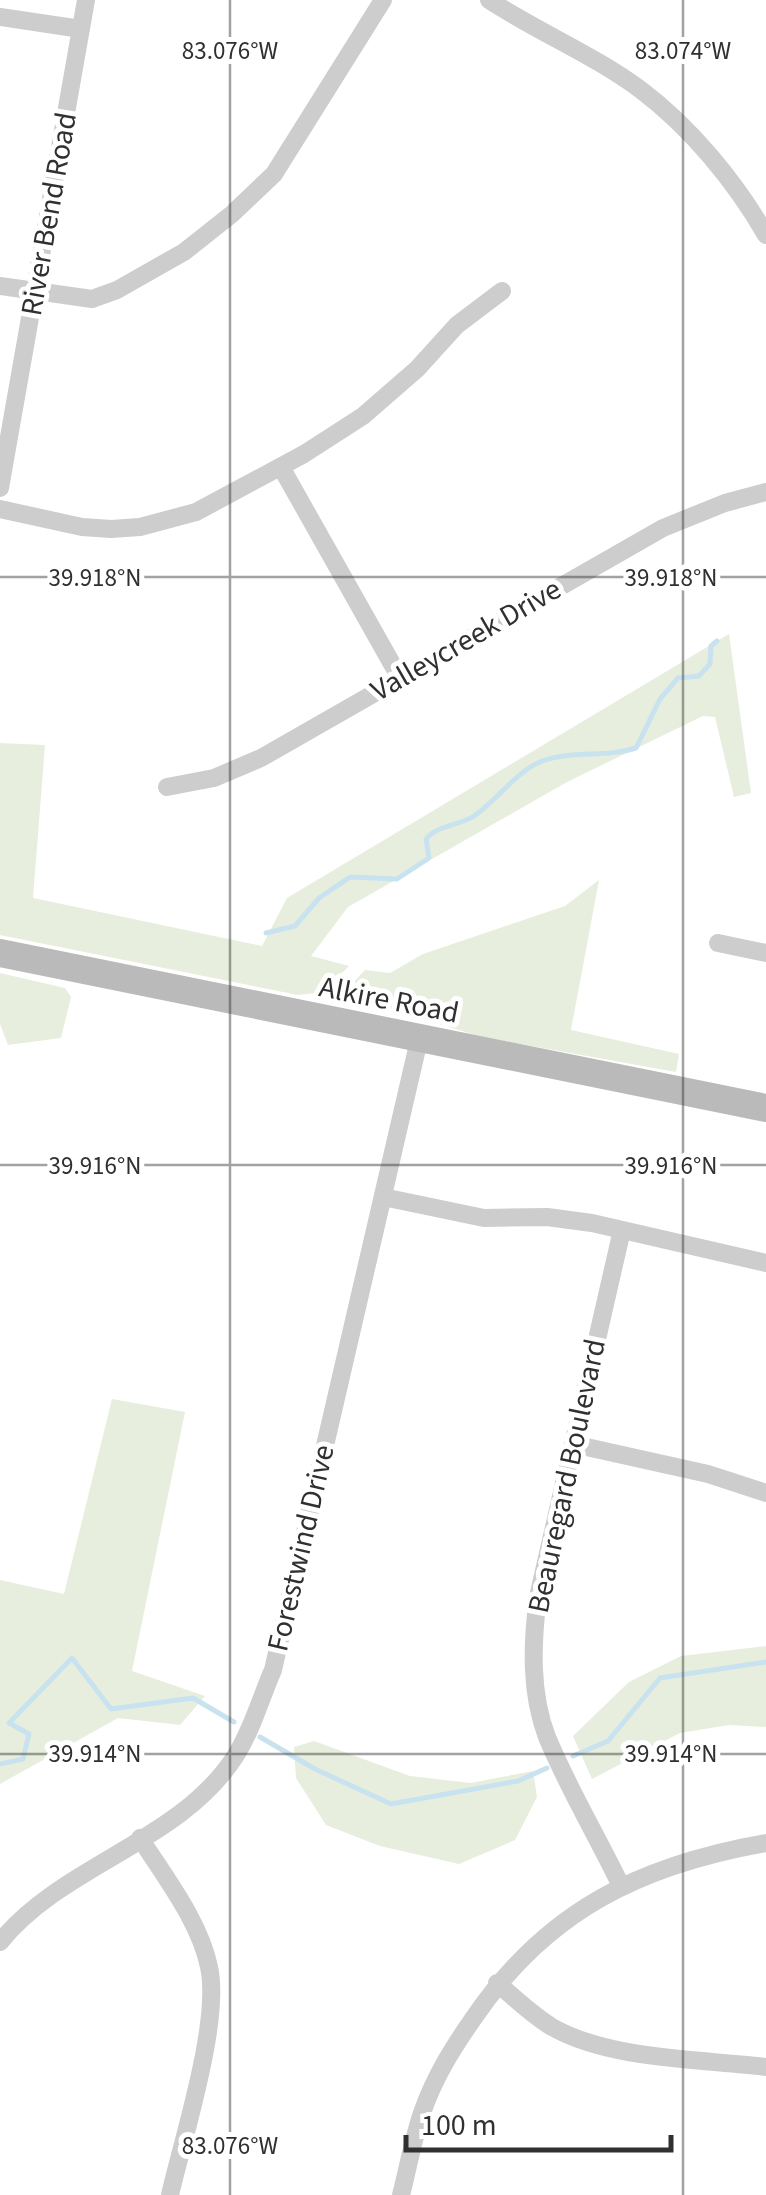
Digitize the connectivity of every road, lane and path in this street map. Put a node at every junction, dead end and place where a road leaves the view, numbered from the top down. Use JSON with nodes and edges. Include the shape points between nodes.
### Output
{"nodes":[{"id":1,"x":86,"y":0,"type":"edge"},
{"id":2,"x":383,"y":0,"type":"edge"},
{"id":3,"x":489,"y":0,"type":"edge"},
{"id":4,"x":0,"y":17,"type":"edge"},
{"id":5,"x":81,"y":30,"type":"junction"},
{"id":6,"x":766,"y":234,"type":"edge"},
{"id":7,"x":0,"y":286,"type":"edge"},
{"id":8,"x":36,"y":290,"type":"junction"},
{"id":9,"x":502,"y":291,"type":"dead end"},
{"id":10,"x":281,"y":467,"type":"junction"},
{"id":11,"x":0,"y":488,"type":"edge"},
{"id":12,"x":766,"y":492,"type":"edge"},
{"id":13,"x":0,"y":509,"type":"edge"},
{"id":14,"x":400,"y":678,"type":"junction"},
{"id":15,"x":167,"y":787,"type":"dead end"},
{"id":16,"x":718,"y":944,"type":"dead end"},
{"id":17,"x":0,"y":953,"type":"edge"},
{"id":18,"x":766,"y":953,"type":"edge"},
{"id":19,"x":419,"y":1040,"type":"junction"},
{"id":20,"x":766,"y":1108,"type":"edge"},
{"id":21,"x":383,"y":1196,"type":"junction"},
{"id":22,"x":622,"y":1230,"type":"junction"},
{"id":23,"x":766,"y":1263,"type":"edge"},
{"id":24,"x":574,"y":1444,"type":"junction"},
{"id":25,"x":766,"y":1493,"type":"edge"},
{"id":26,"x":140,"y":1838,"type":"junction"},
{"id":27,"x":766,"y":1843,"type":"edge"},
{"id":28,"x":620,"y":1886,"type":"junction"},
{"id":29,"x":0,"y":1942,"type":"edge"},
{"id":30,"x":497,"y":1982,"type":"junction"},
{"id":31,"x":766,"y":2067,"type":"edge"},
{"id":32,"x":170,"y":2195,"type":"edge"},
{"id":33,"x":401,"y":2195,"type":"edge"}],
"edges":[{"from":1,"to":5,"type":"street","name":"River Bend Road"},
{"from":2,"to":8,"type":"street","via":[[274,174],[232,214],[184,252],[117,290],[92,299]]},
{"from":3,"to":6,"type":"street","via":[[640,90],[682,126]]},
{"from":4,"to":5,"type":"street"},
{"from":5,"to":8,"type":"street","name":"River Bend Road"},
{"from":7,"to":8,"type":"street"},
{"from":8,"to":11,"type":"street","name":"River Bend Road"},
{"from":9,"to":10,"type":"street","via":[[363,416]]},
{"from":10,"to":13,"type":"street","via":[[196,512],[140,527],[82,527]]},
{"from":10,"to":14,"type":"street"},
{"from":12,"to":14,"type":"street","name":"Valleycreek Drive","via":[[663,528]]},
{"from":14,"to":15,"type":"street","name":"Valleycreek Drive","via":[[260,758],[214,778]]},
{"from":16,"to":18,"type":"street"},
{"from":17,"to":19,"type":"main road","name":"Alkire Road"},
{"from":19,"to":20,"type":"main road","name":"Alkire Road"},
{"from":19,"to":21,"type":"street","name":"Forestwind Drive"},
{"from":21,"to":22,"type":"street","via":[[454,1214]]},
{"from":21,"to":26,"type":"street","name":"Forestwind Drive","via":[[273,1670],[237,1754],[209,1788]]},
{"from":22,"to":23,"type":"street"},
{"from":22,"to":24,"type":"street","name":"Beauregard Boulevard"},
{"from":24,"to":25,"type":"street"},
{"from":24,"to":28,"type":"street","name":"Beauregard Boulevard","via":[[538,1597],[534,1677],[546,1735]]},
{"from":26,"to":29,"type":"street","name":"Forestwind Drive","via":[[48,1898]]},
{"from":26,"to":32,"type":"street","via":[[209,1967],[208,2033]]},
{"from":27,"to":28,"type":"street","via":[[672,1864]]},
{"from":28,"to":30,"type":"street","via":[[567,1917]]},
{"from":30,"to":31,"type":"street","via":[[552,2027],[580,2040]]},
{"from":30,"to":33,"type":"street","via":[[433,2085]]}]}
